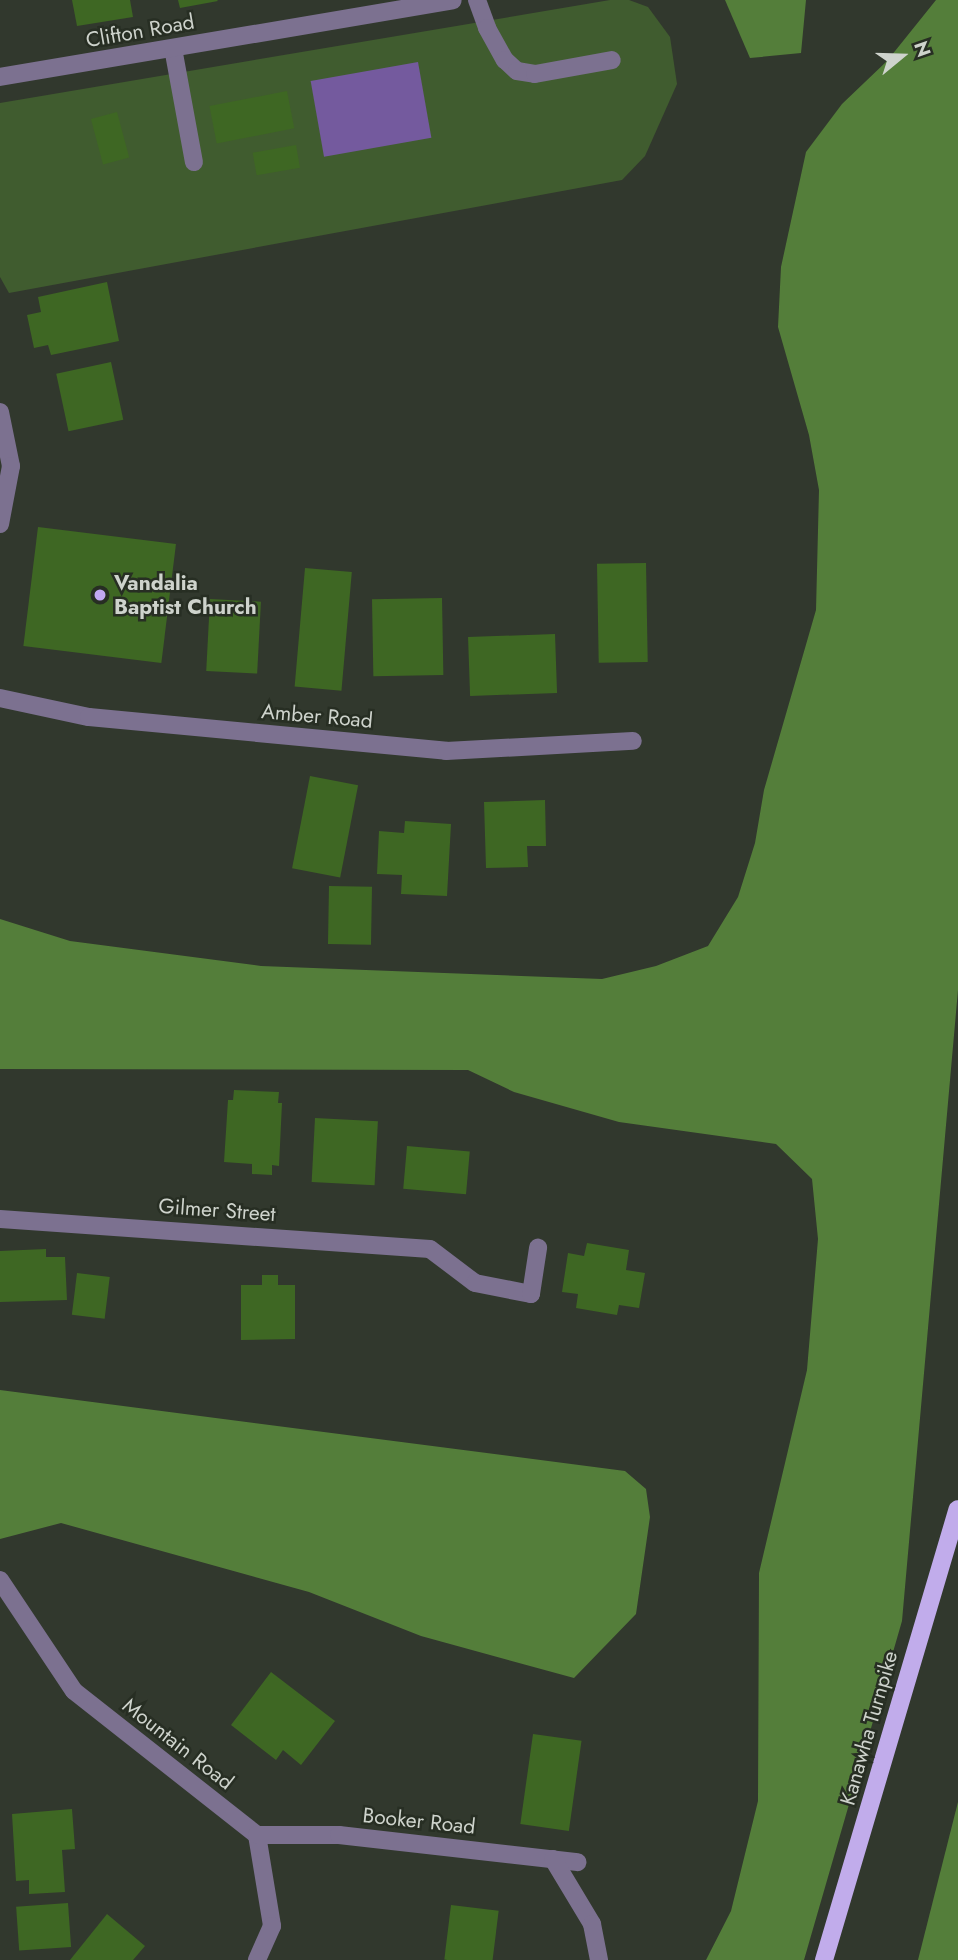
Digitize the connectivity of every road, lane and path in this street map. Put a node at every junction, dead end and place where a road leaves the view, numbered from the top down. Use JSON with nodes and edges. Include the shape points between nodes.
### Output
{"nodes":[{"id":1,"x":453,"y":0,"type":"edge"},
{"id":2,"x":478,"y":0,"type":"edge"},
{"id":3,"x":173,"y":48,"type":"junction"},
{"id":4,"x":612,"y":60,"type":"dead end"},
{"id":5,"x":0,"y":78,"type":"edge"},
{"id":6,"x":194,"y":162,"type":"dead end"},
{"id":7,"x":0,"y":412,"type":"edge"},
{"id":8,"x":0,"y":524,"type":"edge"},
{"id":9,"x":0,"y":698,"type":"edge"},
{"id":10,"x":633,"y":741,"type":"dead end"},
{"id":11,"x":0,"y":1219,"type":"edge"},
{"id":12,"x":538,"y":1248,"type":"dead end"},
{"id":13,"x":958,"y":1509,"type":"edge"},
{"id":14,"x":0,"y":1580,"type":"edge"},
{"id":15,"x":257,"y":1835,"type":"junction"},
{"id":16,"x":553,"y":1859,"type":"junction"},
{"id":17,"x":576,"y":1862,"type":"dead end"},
{"id":18,"x":257,"y":1960,"type":"edge"},
{"id":19,"x":599,"y":1960,"type":"edge"},
{"id":20,"x":824,"y":1960,"type":"edge"}],
"edges":[{"from":1,"to":3,"type":"street","name":"Clifton Road"},
{"from":2,"to":4,"type":"street","via":[[487,28],[505,60],[517,71],[535,74]]},
{"from":3,"to":5,"type":"street","name":"Clifton Road"},
{"from":3,"to":6,"type":"street"},
{"from":7,"to":8,"type":"street","via":[[10,466]]},
{"from":9,"to":10,"type":"street","name":"Amber Road","via":[[89,717],[446,751]]},
{"from":11,"to":12,"type":"street","name":"Gilmer Street","via":[[430,1249],[475,1283],[531,1294]]},
{"from":13,"to":20,"type":"main road","name":"Kanawha Turnpike"},
{"from":14,"to":15,"type":"street","name":"Mountain Road","via":[[74,1691]]},
{"from":15,"to":16,"type":"street","name":"Booker Road","via":[[339,1835]]},
{"from":15,"to":18,"type":"street","via":[[272,1926]]},
{"from":16,"to":17,"type":"street","name":"Booker Road"},
{"from":16,"to":19,"type":"street","via":[[592,1924]]}]}
